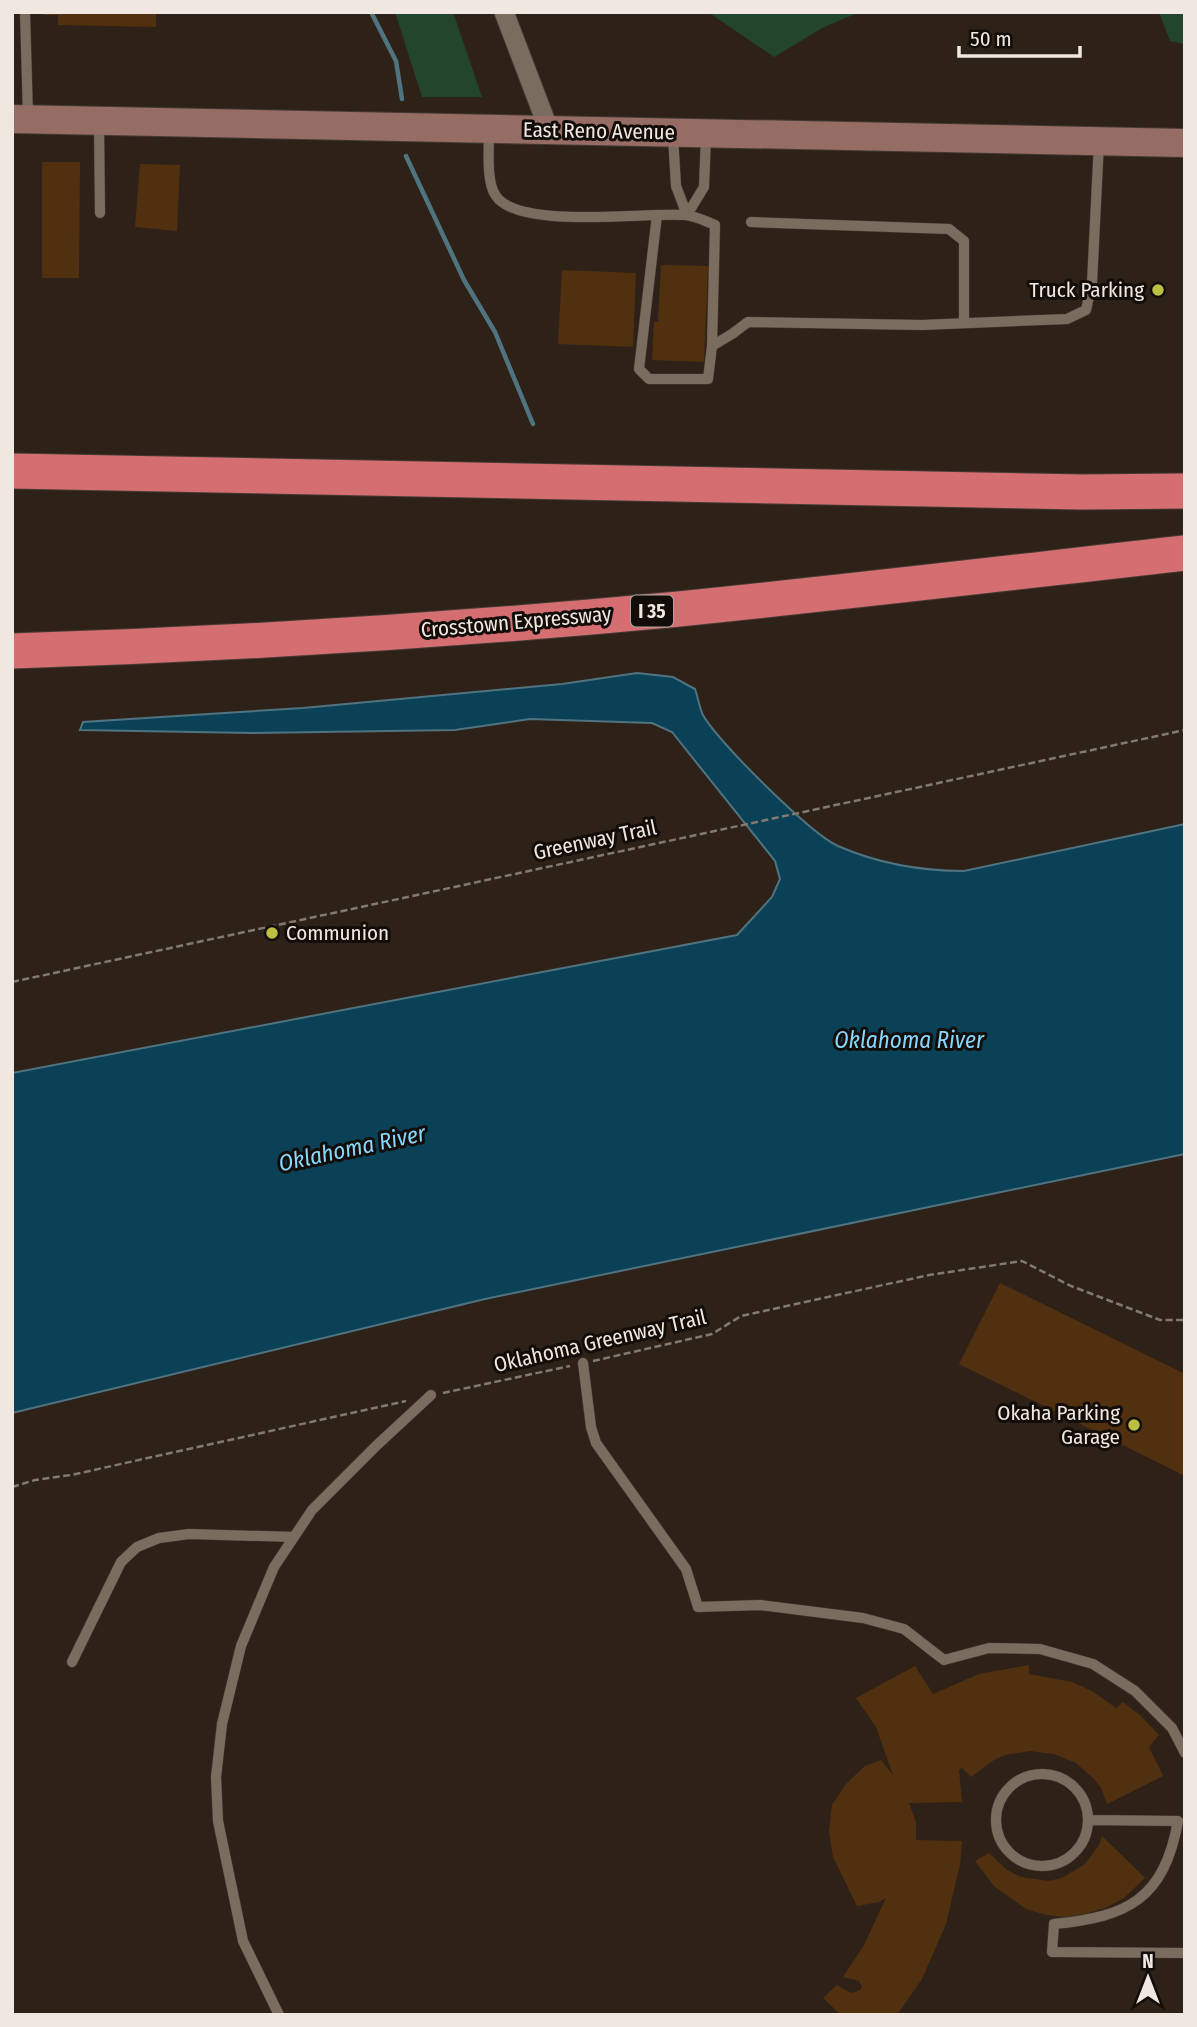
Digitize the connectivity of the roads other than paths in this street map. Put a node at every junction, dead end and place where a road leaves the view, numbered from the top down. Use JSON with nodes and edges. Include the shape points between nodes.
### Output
{"nodes":[{"id":1,"x":25,"y":12,"type":"edge"},
{"id":2,"x":504,"y":12,"type":"edge"},
{"id":3,"x":20,"y":119,"type":"edge"},
{"id":4,"x":99,"y":121,"type":"junction"},
{"id":5,"x":489,"y":129,"type":"junction"},
{"id":6,"x":549,"y":130,"type":"junction"},
{"id":7,"x":673,"y":132,"type":"junction"},
{"id":8,"x":706,"y":133,"type":"junction"},
{"id":9,"x":1099,"y":141,"type":"junction"},
{"id":10,"x":1185,"y":143,"type":"edge"},
{"id":11,"x":100,"y":213,"type":"dead end"},
{"id":12,"x":687,"y":215,"type":"junction"},
{"id":13,"x":654,"y":216,"type":"junction"},
{"id":14,"x":751,"y":222,"type":"dead end"},
{"id":15,"x":964,"y":323,"type":"junction"},
{"id":16,"x":712,"y":346,"type":"junction"},
{"id":17,"x":12,"y":471,"type":"edge"},
{"id":18,"x":1185,"y":475,"type":"edge"},
{"id":19,"x":1185,"y":491,"type":"edge"},
{"id":20,"x":1082,"y":492,"type":"junction"},
{"id":21,"x":1185,"y":554,"type":"edge"},
{"id":22,"x":12,"y":651,"type":"edge"},
{"id":23,"x":583,"y":1363,"type":"road end"},
{"id":24,"x":431,"y":1395,"type":"road end"},
{"id":25,"x":295,"y":1537,"type":"junction"},
{"id":26,"x":72,"y":1662,"type":"dead end"},
{"id":27,"x":1185,"y":1753,"type":"edge"},
{"id":28,"x":1088,"y":1820,"type":"junction"},
{"id":29,"x":1181,"y":1821,"type":"edge"},
{"id":30,"x":1185,"y":1953,"type":"edge"},
{"id":31,"x":279,"y":2015,"type":"edge"}],
"edges":[{"from":1,"to":3,"type":"lane"},
{"from":2,"to":6,"type":"street"},
{"from":3,"to":4,"type":"main road","name":"East Reno Avenue"},
{"from":4,"to":5,"type":"main road","name":"East Reno Avenue"},
{"from":4,"to":11,"type":"lane"},
{"from":5,"to":6,"type":"main road","name":"East Reno Avenue"},
{"from":5,"to":13,"type":"lane","via":[[493,189],[512,209],[526,214]]},
{"from":6,"to":7,"type":"main road","name":"East Reno Avenue"},
{"from":7,"to":8,"type":"main road","name":"East Reno Avenue"},
{"from":7,"to":12,"type":"lane","via":[[676,186]]},
{"from":8,"to":9,"type":"main road","name":"East Reno Avenue"},
{"from":8,"to":12,"type":"lane","via":[[704,187]]},
{"from":9,"to":10,"type":"main road","name":"East Reno Avenue"},
{"from":9,"to":15,"type":"lane","via":[[1092,283],[1086,310],[1068,319]]},
{"from":12,"to":13,"type":"lane"},
{"from":12,"to":16,"type":"lane","via":[[715,225]]},
{"from":13,"to":16,"type":"lane","via":[[639,369],[649,379],[708,379]]},
{"from":14,"to":15,"type":"lane","via":[[949,229],[964,241]]},
{"from":15,"to":16,"type":"lane","via":[[748,321]]},
{"from":17,"to":20,"type":"highway"},
{"from":18,"to":20,"type":"highway"},
{"from":19,"to":20,"type":"highway"},
{"from":21,"to":22,"type":"highway","name":"Crosstown Expressway","number":"I 35","via":[[610,614],[298,638]]},
{"from":23,"to":27,"type":"lane","via":[[596,1443],[687,1569],[698,1607],[760,1605],[863,1618],[904,1629],[944,1660],[989,1648],[1040,1649],[1093,1664],[1135,1691],[1172,1728]]},
{"from":24,"to":25,"type":"lane","via":[[312,1510]]},
{"from":25,"to":26,"type":"lane","via":[[189,1534],[137,1547],[121,1562]]},
{"from":25,"to":31,"type":"lane","via":[[274,1567],[241,1646],[222,1724],[216,1777],[218,1821],[243,1941]]},
{"from":28,"to":28,"type":"lane","via":[[1080,1794],[1069,1783],[1040,1774],[1011,1786],[997,1814],[997,1829],[1002,1843],[1024,1863],[1053,1865],[1078,1850]]},
{"from":28,"to":29,"type":"lane"},
{"from":29,"to":30,"type":"lane","via":[[1157,1880],[1133,1904],[1113,1914],[1054,1924],[1052,1952]]}]}
